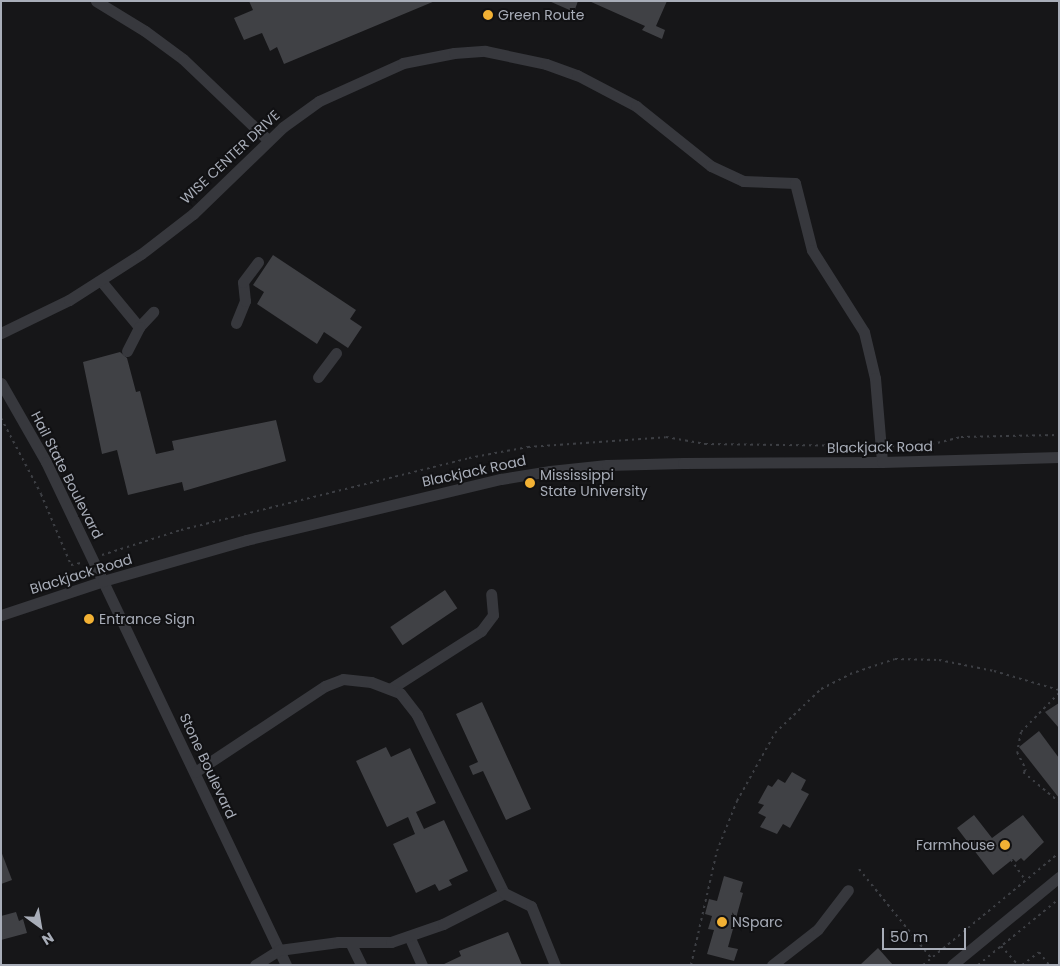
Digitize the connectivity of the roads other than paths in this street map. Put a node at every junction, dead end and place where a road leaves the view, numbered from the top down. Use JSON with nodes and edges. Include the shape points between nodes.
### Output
{"nodes":[{"id":1,"x":96,"y":1,"type":"edge"},
{"id":2,"x":268,"y":140,"type":"junction"},
{"id":3,"x":258,"y":262,"type":"dead end"},
{"id":4,"x":101,"y":281,"type":"junction"},
{"id":5,"x":153,"y":312,"type":"dead end"},
{"id":6,"x":236,"y":323,"type":"dead end"},
{"id":7,"x":139,"y":327,"type":"junction"},
{"id":8,"x":1,"y":333,"type":"edge"},
{"id":9,"x":127,"y":351,"type":"dead end"},
{"id":10,"x":336,"y":353,"type":"dead end"},
{"id":11,"x":318,"y":377,"type":"dead end"},
{"id":12,"x":1,"y":383,"type":"edge"},
{"id":13,"x":1059,"y":457,"type":"edge"},
{"id":14,"x":882,"y":462,"type":"junction"},
{"id":15,"x":103,"y":581,"type":"junction"},
{"id":16,"x":491,"y":594,"type":"dead end"},
{"id":17,"x":1,"y":615,"type":"edge"},
{"id":18,"x":390,"y":689,"type":"junction"},
{"id":19,"x":194,"y":772,"type":"junction"},
{"id":20,"x":1059,"y":876,"type":"edge"},
{"id":21,"x":848,"y":890,"type":"dead end"},
{"id":22,"x":504,"y":894,"type":"junction"},
{"id":23,"x":409,"y":936,"type":"junction"},
{"id":24,"x":350,"y":942,"type":"junction"},
{"id":25,"x":279,"y":950,"type":"junction"},
{"id":26,"x":255,"y":965,"type":"edge"},
{"id":27,"x":286,"y":965,"type":"edge"},
{"id":28,"x":361,"y":965,"type":"edge"},
{"id":29,"x":422,"y":965,"type":"edge"},
{"id":30,"x":555,"y":965,"type":"edge"},
{"id":31,"x":772,"y":965,"type":"edge"},
{"id":32,"x":952,"y":965,"type":"edge"}],
"edges":[{"from":1,"to":2,"type":"street","via":[[183,59]]},
{"from":2,"to":4,"type":"street","name":"WISE CENTER DRIVE","via":[[193,214]]},
{"from":2,"to":14,"type":"street","name":"WISE CENTER DRIVE","via":[[319,101],[379,71],[430,57],[485,51],[546,64],[577,75],[636,106],[711,166],[743,180],[795,183],[812,250],[864,332],[875,378]]},
{"from":3,"to":6,"type":"street","via":[[244,282],[245,301]]},
{"from":4,"to":7,"type":"street"},
{"from":4,"to":8,"type":"street","name":"WISE CENTER DRIVE"},
{"from":5,"to":7,"type":"street"},
{"from":7,"to":9,"type":"street"},
{"from":10,"to":11,"type":"street"},
{"from":12,"to":15,"type":"street","name":"Hail State Boulevard","via":[[46,462]]},
{"from":13,"to":14,"type":"street","name":"Blackjack Road"},
{"from":14,"to":15,"type":"street","name":"Blackjack Road","via":[[608,465],[550,471],[246,540]]},
{"from":15,"to":17,"type":"street","name":"Blackjack Road"},
{"from":15,"to":19,"type":"street","name":"Stone Boulevard"},
{"from":16,"to":18,"type":"street","via":[[493,615],[481,631]]},
{"from":18,"to":19,"type":"street","via":[[371,682],[343,679],[324,686]]},
{"from":18,"to":22,"type":"street","via":[[400,693],[417,715]]},
{"from":19,"to":25,"type":"street","name":"Stone Boulevard"},
{"from":20,"to":32,"type":"street"},
{"from":21,"to":31,"type":"street","via":[[818,929]]},
{"from":22,"to":23,"type":"street","via":[[443,924]]},
{"from":22,"to":30,"type":"street","via":[[532,906]]},
{"from":23,"to":24,"type":"street","via":[[391,942]]},
{"from":23,"to":29,"type":"street"},
{"from":24,"to":25,"type":"street"},
{"from":24,"to":28,"type":"street"},
{"from":25,"to":26,"type":"street"},
{"from":25,"to":27,"type":"street","name":"Stone Boulevard"}]}
